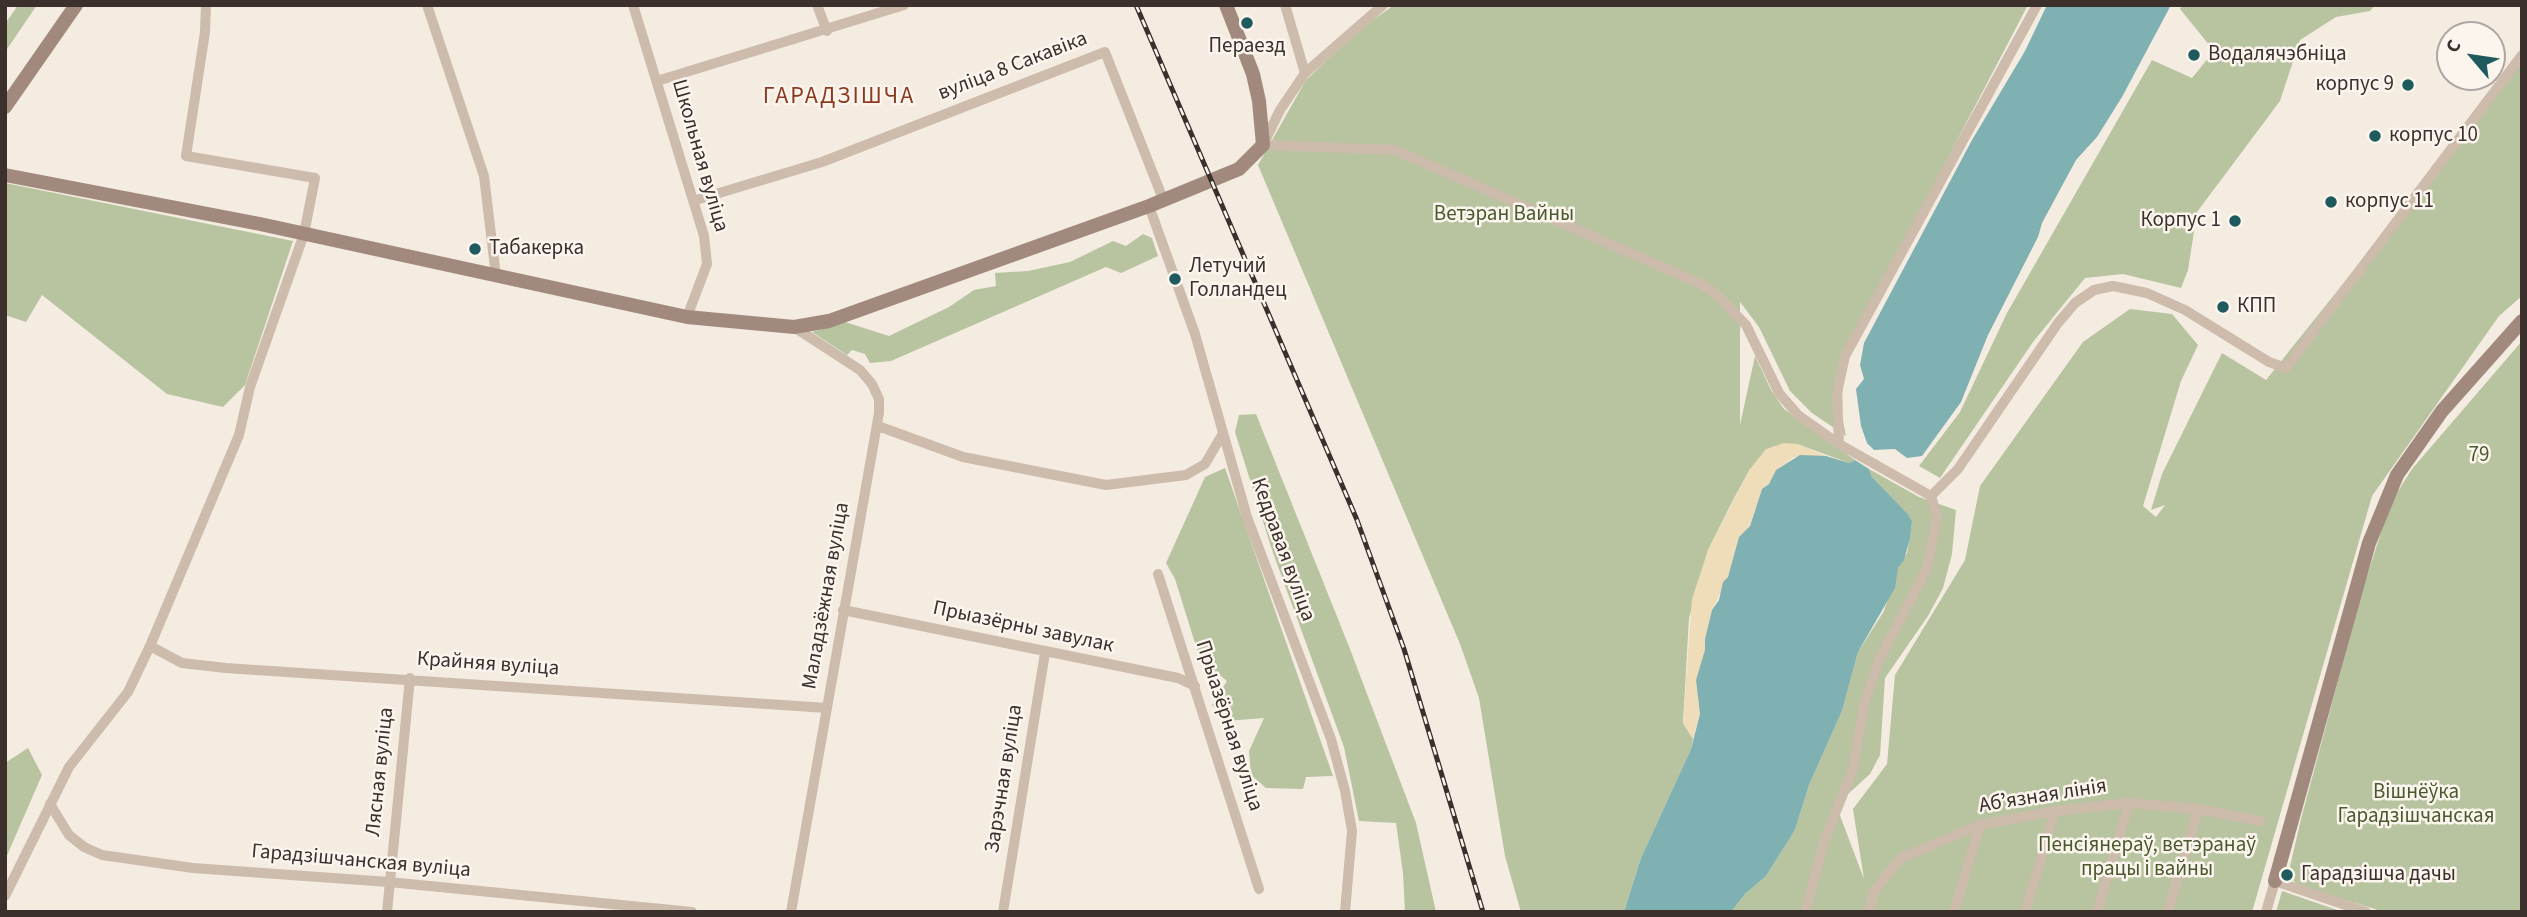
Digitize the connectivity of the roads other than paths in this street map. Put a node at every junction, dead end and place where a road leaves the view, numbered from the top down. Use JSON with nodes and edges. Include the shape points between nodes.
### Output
{"nodes":[{"id":1,"x":76,"y":5,"type":"edge"},
{"id":2,"x":206,"y":5,"type":"edge"},
{"id":3,"x":427,"y":5,"type":"edge"},
{"id":4,"x":633,"y":5,"type":"edge"},
{"id":5,"x":817,"y":5,"type":"edge"},
{"id":6,"x":904,"y":5,"type":"edge"},
{"id":7,"x":1226,"y":5,"type":"edge"},
{"id":8,"x":1285,"y":5,"type":"edge"},
{"id":9,"x":1383,"y":5,"type":"edge"},
{"id":10,"x":2037,"y":5,"type":"edge"},
{"id":11,"x":827,"y":31,"type":"junction"},
{"id":12,"x":2522,"y":55,"type":"edge"},
{"id":13,"x":1306,"y":73,"type":"junction"},
{"id":14,"x":657,"y":81,"type":"junction"},
{"id":15,"x":5,"y":107,"type":"edge"},
{"id":16,"x":1263,"y":145,"type":"junction"},
{"id":17,"x":5,"y":175,"type":"edge"},
{"id":18,"x":1163,"y":199,"type":"junction"},
{"id":19,"x":696,"y":200,"type":"junction"},
{"id":20,"x":1149,"y":206,"type":"junction"},
{"id":21,"x":303,"y":234,"type":"junction"},
{"id":22,"x":496,"y":276,"type":"junction"},
{"id":23,"x":687,"y":317,"type":"junction"},
{"id":24,"x":2521,"y":323,"type":"edge"},
{"id":25,"x":794,"y":327,"type":"junction"},
{"id":26,"x":878,"y":426,"type":"junction"},
{"id":27,"x":1222,"y":435,"type":"junction"},
{"id":28,"x":1839,"y":444,"type":"junction"},
{"id":29,"x":1931,"y":496,"type":"junction"},
{"id":30,"x":1158,"y":574,"type":"dead end"},
{"id":31,"x":843,"y":610,"type":"junction"},
{"id":32,"x":150,"y":646,"type":"junction"},
{"id":33,"x":1045,"y":653,"type":"junction"},
{"id":34,"x":410,"y":678,"type":"junction"},
{"id":35,"x":1195,"y":687,"type":"junction"},
{"id":36,"x":827,"y":708,"type":"junction"},
{"id":37,"x":2129,"y":803,"type":"junction"},
{"id":38,"x":50,"y":804,"type":"junction"},
{"id":39,"x":2198,"y":809,"type":"junction"},
{"id":40,"x":2055,"y":811,"type":"junction"},
{"id":41,"x":2260,"y":821,"type":"dead end"},
{"id":42,"x":1980,"y":825,"type":"junction"},
{"id":43,"x":2275,"y":881,"type":"junction"},
{"id":44,"x":389,"y":882,"type":"junction"},
{"id":45,"x":1259,"y":889,"type":"dead end"},
{"id":46,"x":5,"y":896,"type":"edge"},
{"id":47,"x":387,"y":912,"type":"edge"},
{"id":48,"x":692,"y":912,"type":"edge"},
{"id":49,"x":791,"y":912,"type":"edge"},
{"id":50,"x":1003,"y":912,"type":"edge"},
{"id":51,"x":1345,"y":912,"type":"edge"},
{"id":52,"x":1805,"y":912,"type":"edge"},
{"id":53,"x":1869,"y":912,"type":"edge"},
{"id":54,"x":1954,"y":912,"type":"edge"},
{"id":55,"x":2025,"y":912,"type":"edge"},
{"id":56,"x":2097,"y":912,"type":"edge"},
{"id":57,"x":2168,"y":912,"type":"edge"},
{"id":58,"x":2266,"y":912,"type":"edge"},
{"id":59,"x":2366,"y":912,"type":"edge"}],
"edges":[{"from":1,"to":15,"type":"main road"},
{"from":2,"to":21,"type":"street","via":[[186,156],[315,178]]},
{"from":3,"to":22,"type":"street","via":[[484,176]]},
{"from":4,"to":14,"type":"street","name":"Школьная вуліца"},
{"from":5,"to":11,"type":"street"},
{"from":6,"to":11,"type":"street"},
{"from":7,"to":16,"type":"main road","via":[[1253,74]]},
{"from":8,"to":13,"type":"street"},
{"from":9,"to":13,"type":"street"},
{"from":10,"to":28,"type":"street","via":[[1857,329],[1839,373]]},
{"from":11,"to":14,"type":"street"},
{"from":12,"to":29,"type":"street","via":[[2286,368],[2147,293],[2113,286],[2094,290],[2057,323],[1958,469]]},
{"from":13,"to":16,"type":"street"},
{"from":14,"to":19,"type":"street","name":"Школьная вуліца"},
{"from":16,"to":18,"type":"main road","via":[[1239,169]]},
{"from":16,"to":28,"type":"street","via":[[1395,150],[1701,284],[1746,325],[1788,405]]},
{"from":17,"to":21,"type":"main road"},
{"from":18,"to":19,"type":"street","name":"вуліца 8 Сакавіка","via":[[1105,52],[822,162]]},
{"from":18,"to":20,"type":"main road"},
{"from":19,"to":23,"type":"street","name":"Школьная вуліца","via":[[707,264]]},
{"from":20,"to":25,"type":"main road","via":[[829,321]]},
{"from":20,"to":27,"type":"street","name":"Кедравая вуліца","via":[[1195,334]]},
{"from":21,"to":22,"type":"main road"},
{"from":21,"to":32,"type":"street","via":[[250,387],[239,435]]},
{"from":22,"to":23,"type":"main road"},
{"from":23,"to":25,"type":"main road"},
{"from":24,"to":43,"type":"main road","via":[[2442,411],[2397,475],[2369,543]]},
{"from":25,"to":26,"type":"street","name":"Маладзёжная вуліца","via":[[860,370],[872,384],[879,399]]},
{"from":26,"to":27,"type":"street","via":[[962,457],[1106,485],[1186,475],[1205,464]]},
{"from":26,"to":31,"type":"street","name":"Маладзёжная вуліца"},
{"from":27,"to":51,"type":"street","name":"Кедравая вуліца","via":[[1247,517],[1331,739],[1345,791],[1352,831]]},
{"from":28,"to":29,"type":"street"},
{"from":29,"to":52,"type":"street","via":[[1937,517],[1927,568],[1879,660],[1864,705],[1853,769],[1825,839]]},
{"from":30,"to":35,"type":"street","name":"Прыазёрная вуліца"},
{"from":31,"to":33,"type":"street","name":"Прыазёрны завулак"},
{"from":31,"to":36,"type":"street","name":"Маладзёжная вуліца"},
{"from":32,"to":34,"type":"street","name":"Крайняя вуліца","via":[[182,663]]},
{"from":32,"to":38,"type":"street","via":[[128,692],[69,767]]},
{"from":33,"to":35,"type":"street","name":"Прыазёрны завулак","via":[[1178,678]]},
{"from":33,"to":50,"type":"street","name":"Зарэчная вуліца"},
{"from":34,"to":36,"type":"street","name":"Крайняя вуліца"},
{"from":34,"to":44,"type":"street","name":"Лясная вуліца"},
{"from":35,"to":45,"type":"street","name":"Прыазёрная вуліца"},
{"from":36,"to":49,"type":"street","name":"Маладзёжная вуліца"},
{"from":37,"to":39,"type":"street","name":"Абʼязная лінія"},
{"from":37,"to":40,"type":"street","name":"Абʼязная лінія"},
{"from":37,"to":56,"type":"street"},
{"from":38,"to":44,"type":"street","name":"Гарадзішчанская вуліца","via":[[69,835],[102,855],[193,868]]},
{"from":38,"to":46,"type":"street"},
{"from":39,"to":41,"type":"street","name":"Абʼязная лінія"},
{"from":39,"to":57,"type":"street"},
{"from":40,"to":42,"type":"street","name":"Абʼязная лінія"},
{"from":40,"to":55,"type":"street"},
{"from":42,"to":53,"type":"street","name":"Абʼязная лінія","via":[[1901,858],[1874,891]]},
{"from":42,"to":54,"type":"street"},
{"from":43,"to":58,"type":"street"},
{"from":43,"to":59,"type":"street"},
{"from":44,"to":47,"type":"street","name":"Лясная вуліца"},
{"from":44,"to":48,"type":"street","name":"Гарадзішчанская вуліца"}]}
